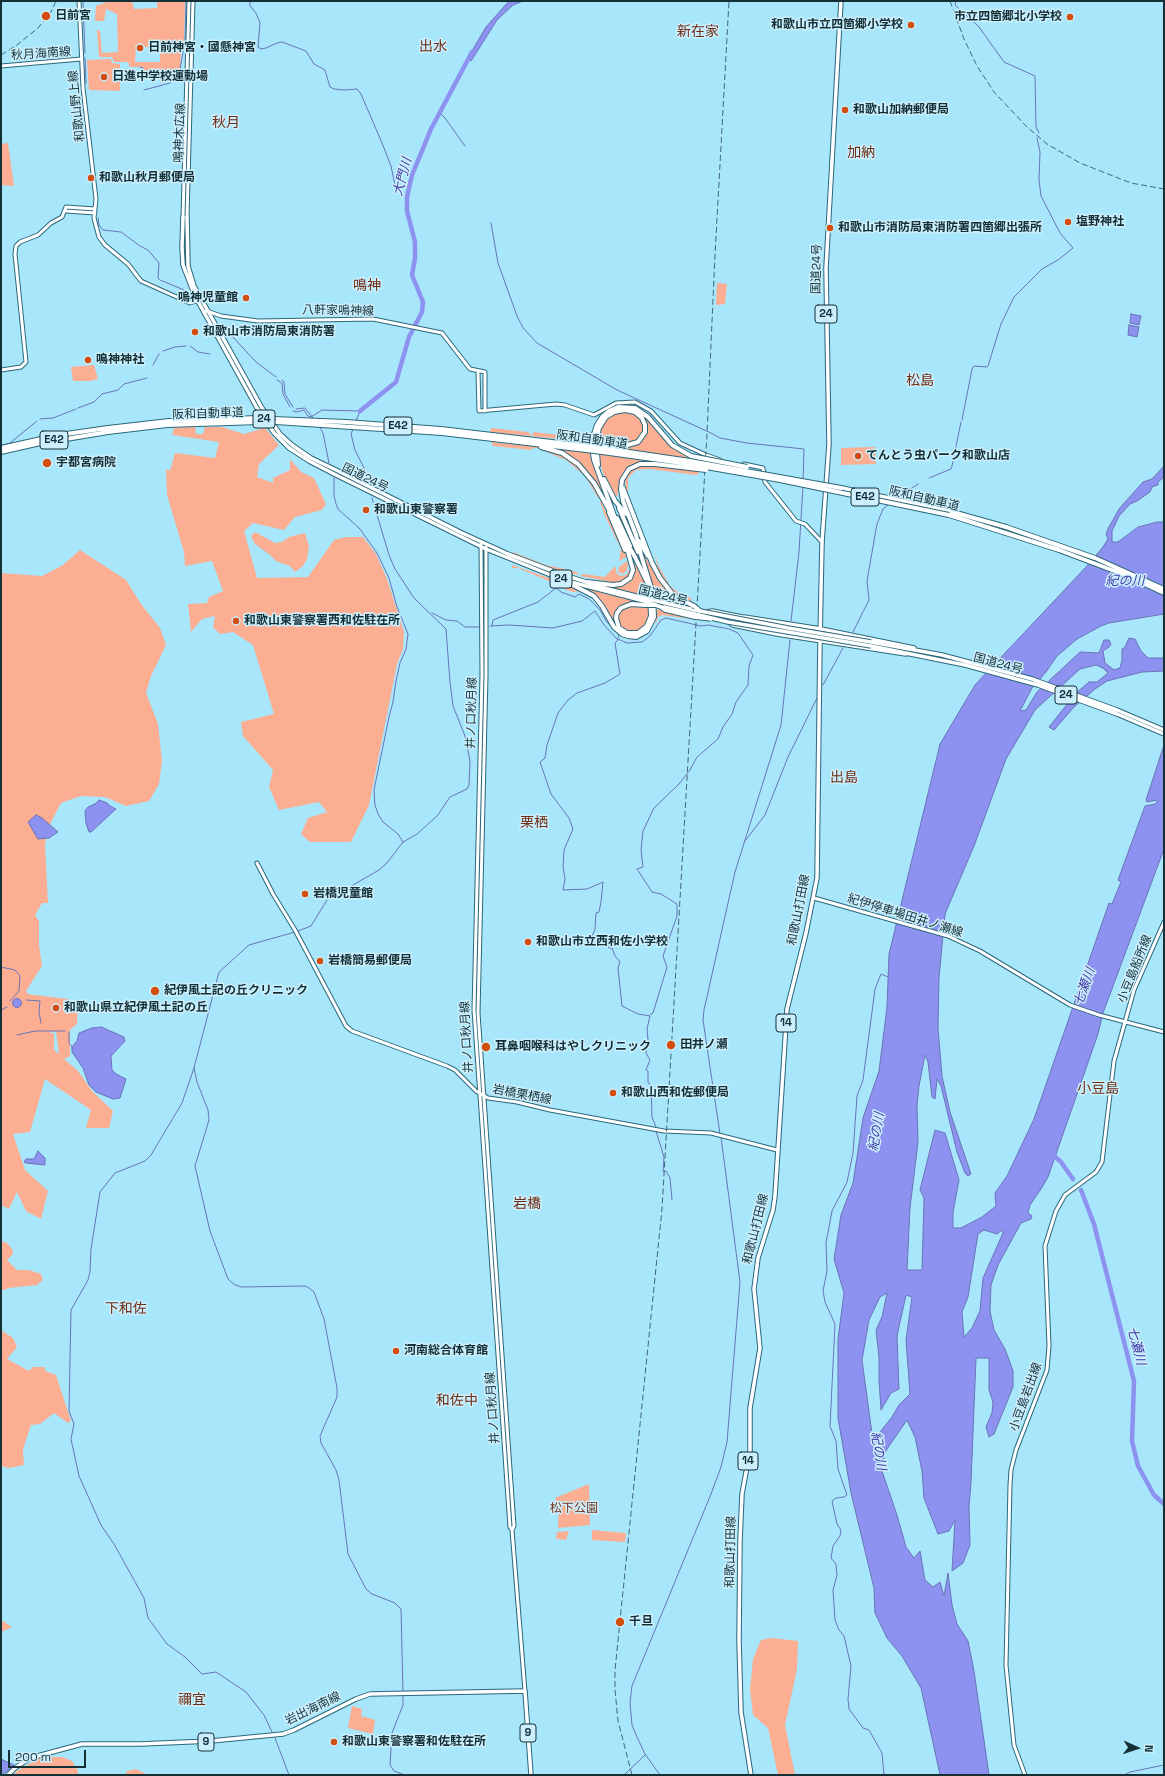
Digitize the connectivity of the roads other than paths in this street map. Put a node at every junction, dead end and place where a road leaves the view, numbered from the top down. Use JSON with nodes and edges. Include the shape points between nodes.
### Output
{"nodes":[{"id":1,"x":79,"y":1,"type":"edge"},
{"id":2,"x":189,"y":1,"type":"edge"},
{"id":3,"x":193,"y":1,"type":"edge"},
{"id":4,"x":841,"y":1,"type":"edge"},
{"id":5,"x":82,"y":60,"type":"junction"},
{"id":6,"x":1,"y":66,"type":"edge"},
{"id":7,"x":95,"y":211,"type":"junction"},
{"id":8,"x":185,"y":217,"type":"junction"},
{"id":9,"x":199,"y":300,"type":"junction"},
{"id":10,"x":206,"y":311,"type":"junction"},
{"id":11,"x":1,"y":370,"type":"edge"},
{"id":12,"x":478,"y":371,"type":"junction"},
{"id":13,"x":485,"y":411,"type":"junction"},
{"id":14,"x":108,"y":430,"type":"junction"},
{"id":15,"x":490,"y":437,"type":"junction"},
{"id":16,"x":528,"y":443,"type":"junction"},
{"id":17,"x":586,"y":446,"type":"junction"},
{"id":18,"x":1,"y":448,"type":"edge"},
{"id":19,"x":602,"y":448,"type":"junction"},
{"id":20,"x":1,"y":452,"type":"edge"},
{"id":21,"x":690,"y":462,"type":"junction"},
{"id":22,"x":624,"y":477,"type":"junction"},
{"id":23,"x":601,"y":494,"type":"junction"},
{"id":24,"x":608,"y":497,"type":"junction"},
{"id":25,"x":616,"y":501,"type":"junction"},
{"id":26,"x":949,"y":513,"type":"junction"},
{"id":27,"x":629,"y":518,"type":"junction"},
{"id":28,"x":617,"y":524,"type":"junction"},
{"id":29,"x":1006,"y":529,"type":"junction"},
{"id":30,"x":636,"y":535,"type":"junction"},
{"id":31,"x":481,"y":542,"type":"junction"},
{"id":32,"x":822,"y":542,"type":"junction"},
{"id":33,"x":486,"y":544,"type":"junction"},
{"id":34,"x":481,"y":546,"type":"junction"},
{"id":35,"x":486,"y":549,"type":"junction"},
{"id":36,"x":631,"y":554,"type":"junction"},
{"id":37,"x":652,"y":563,"type":"junction"},
{"id":38,"x":644,"y":566,"type":"junction"},
{"id":39,"x":562,"y":580,"type":"junction"},
{"id":40,"x":587,"y":582,"type":"junction"},
{"id":41,"x":1164,"y":589,"type":"edge"},
{"id":42,"x":1164,"y":594,"type":"edge"},
{"id":43,"x":644,"y":601,"type":"junction"},
{"id":44,"x":655,"y":605,"type":"joint"},
{"id":45,"x":696,"y":612,"type":"junction"},
{"id":46,"x":706,"y":612,"type":"junction"},
{"id":47,"x":744,"y":617,"type":"junction"},
{"id":48,"x":736,"y":619,"type":"junction"},
{"id":49,"x":728,"y":622,"type":"junction"},
{"id":50,"x":820,"y":630,"type":"junction"},
{"id":51,"x":820,"y":641,"type":"junction"},
{"id":52,"x":871,"y":644,"type":"junction"},
{"id":53,"x":966,"y":663,"type":"junction"},
{"id":54,"x":1164,"y":730,"type":"edge"},
{"id":55,"x":1164,"y":734,"type":"edge"},
{"id":56,"x":258,"y":863,"type":"dead end"},
{"id":57,"x":815,"y":898,"type":"junction"},
{"id":58,"x":1164,"y":922,"type":"edge"},
{"id":59,"x":1124,"y":1022,"type":"junction"},
{"id":60,"x":1164,"y":1032,"type":"edge"},
{"id":61,"x":479,"y":1094,"type":"junction"},
{"id":62,"x":483,"y":1096,"type":"junction"},
{"id":63,"x":777,"y":1150,"type":"junction"},
{"id":64,"x":512,"y":1530,"type":"junction"},
{"id":65,"x":525,"y":1691,"type":"junction"},
{"id":66,"x":8,"y":1775,"type":"edge"},
{"id":67,"x":531,"y":1775,"type":"edge"},
{"id":68,"x":752,"y":1775,"type":"edge"},
{"id":69,"x":1025,"y":1775,"type":"edge"}],
"edges":[{"from":1,"to":5,"type":"main road","name":"和歌山野上線"},
{"from":2,"to":8,"type":"main road","name":"鳴神木広線"},
{"from":3,"to":8,"type":"main road","name":"鳴神木広線"},
{"from":4,"to":32,"type":"main road","name":"国道24号","number":"24","via":[[826,268],[829,444]]},
{"from":5,"to":6,"type":"main road","name":"秋月海南線"},
{"from":5,"to":7,"type":"main road","name":"和歌山野上線"},
{"from":7,"to":9,"type":"main road","via":[[94,218],[101,241],[128,264],[141,281],[190,303]]},
{"from":7,"to":11,"type":"main road","via":[[66,209],[62,217],[36,237],[20,242],[16,246],[26,362],[21,367]]},
{"from":8,"to":9,"type":"main road","name":"国道24号","number":"24","via":[[183,265],[187,279]]},
{"from":9,"to":10,"type":"main road","name":"国道24号","number":"24"},
{"from":10,"to":12,"type":"main road","name":"八軒家鳴神線","via":[[221,316],[258,321],[372,319],[421,328],[444,334],[451,347],[470,369]]},
{"from":10,"to":31,"type":"main road","name":"国道24号","number":"24","via":[[262,408],[280,434],[292,445],[311,458]]},
{"from":10,"to":34,"type":"main road","name":"国道24号","number":"24","via":[[257,408],[274,433],[289,448],[309,461]]},
{"from":12,"to":13,"type":"main road","name":"八軒家鳴神線","via":[[485,372]]},
{"from":12,"to":13,"type":"main road","via":[[478,411]]},
{"from":13,"to":32,"type":"main road","via":[[556,404],[594,415],[616,403],[637,402],[651,411],[683,445],[714,458],[763,468],[765,482],[796,521],[801,522]]},
{"from":14,"to":15,"type":"highway","name":"阪和自動車道","number":"E42","bridge":true,"via":[[168,423],[274,420]]},
{"from":14,"to":18,"type":"highway","name":"阪和自動車道","number":"E42","via":[[59,435]]},
{"from":14,"to":20,"type":"highway","name":"阪和自動車道","number":"E42"},
{"from":15,"to":16,"type":"highway","name":"阪和自動車道","number":"E42"},
{"from":15,"to":17,"type":"highway","name":"阪和自動車道","number":"E42"},
{"from":16,"to":17,"type":"highway","name":"阪和自動車道","number":"E42"},
{"from":16,"to":23,"type":"highway","via":[[553,449],[570,457]]},
{"from":17,"to":19,"type":"highway","name":"阪和自動車道","number":"E42","bridge":true},
{"from":17,"to":19,"type":"highway","bridge":true},
{"from":19,"to":21,"type":"highway","name":"阪和自動車道","number":"E42"},
{"from":19,"to":25,"type":"highway","via":[[636,443],[644,434],[643,419],[635,412],[620,410],[606,417],[598,431],[597,461]]},
{"from":21,"to":22,"type":"highway","via":[[643,464],[631,468]]},
{"from":21,"to":24,"type":"highway","via":[[640,411],[625,406],[612,410],[599,422],[592,444],[597,470]]},
{"from":21,"to":26,"type":"highway","name":"阪和自動車道","number":"E42","bridge":true},
{"from":21,"to":26,"type":"highway","name":"阪和自動車道","number":"E42","bridge":true,"via":[[842,488]]},
{"from":22,"to":27,"type":"highway","via":[[622,495]]},
{"from":22,"to":37,"type":"highway","via":[[625,495]]},
{"from":23,"to":28,"type":"highway"},
{"from":23,"to":36,"type":"highway","via":[[623,545]]},
{"from":24,"to":28,"type":"highway"},
{"from":24,"to":36,"type":"highway"},
{"from":25,"to":27,"type":"highway"},
{"from":25,"to":38,"type":"highway"},
{"from":26,"to":29,"type":"highway","name":"阪和自動車道","number":"E42"},
{"from":27,"to":30,"type":"highway"},
{"from":28,"to":36,"type":"highway"},
{"from":29,"to":41,"type":"highway","name":"阪和自動車道","number":"E42","via":[[1095,558]]},
{"from":29,"to":42,"type":"highway","name":"阪和自動車道","number":"E42","via":[[1093,562]]},
{"from":30,"to":37,"type":"highway"},
{"from":30,"to":38,"type":"highway"},
{"from":31,"to":33,"type":"main road","name":"国道24号","number":"24"},
{"from":31,"to":34,"type":"main road","name":"井ノ口秋月線"},
{"from":32,"to":50,"type":"main road","name":"国道24号","number":"24"},
{"from":33,"to":35,"type":"main road","name":"井ノ口秋月線"},
{"from":33,"to":40,"type":"main road","name":"国道24号","number":"24","via":[[528,562]]},
{"from":34,"to":35,"type":"main road","name":"国道24号","number":"24"},
{"from":34,"to":61,"type":"main road","name":"井ノ口秋月線","via":[[482,675],[474,987]]},
{"from":35,"to":39,"type":"main road","name":"国道24号","number":"24"},
{"from":35,"to":62,"type":"main road","name":"井ノ口秋月線","via":[[486,676],[477,988]]},
{"from":36,"to":40,"type":"highway","via":[[633,570],[631,577],[625,582],[615,585]]},
{"from":36,"to":43,"type":"highway","via":[[648,584],[651,618],[647,626],[638,633],[627,633],[619,628],[616,618],[621,608]]},
{"from":37,"to":45,"type":"highway","via":[[670,592]]},
{"from":38,"to":39,"type":"highway","via":[[652,591],[654,617],[648,631],[636,637],[619,632],[596,598],[587,591]]},
{"from":39,"to":43,"type":"main road","name":"国道24号","number":"24"},
{"from":40,"to":43,"type":"main road","name":"国道24号","number":"24"},
{"from":43,"to":44,"type":"highway","bridge":true},
{"from":43,"to":45,"type":"main road","name":"国道24号","number":"24","bridge":true,"via":[[660,602]]},
{"from":44,"to":45,"type":"main road","name":"国道24号","number":"24","bridge":true},
{"from":45,"to":46,"type":"main road","name":"国道24号","number":"24","bridge":true},
{"from":45,"to":49,"type":"main road","name":"国道24号","number":"24","bridge":true},
{"from":46,"to":47,"type":"main road","number":"24","bridge":true,"via":[[712,610]]},
{"from":46,"to":48,"type":"main road","name":"国道24号","number":"24","bridge":true},
{"from":47,"to":48,"type":"main road","number":"24","bridge":true},
{"from":47,"to":50,"type":"main road","number":"24","bridge":true},
{"from":48,"to":52,"type":"main road","name":"国道24号","number":"24","bridge":true},
{"from":49,"to":51,"type":"main road","number":"24","bridge":true},
{"from":49,"to":52,"type":"main road","name":"国道24号","number":"24","bridge":true},
{"from":50,"to":51,"type":"main road","name":"国道24号","number":"24"},
{"from":50,"to":52,"type":"main road","via":[[853,636]]},
{"from":51,"to":52,"type":"main road","via":[[853,646]]},
{"from":51,"to":57,"type":"main road","name":"和歌山打田線","number":"14","via":[[819,846]]},
{"from":52,"to":53,"type":"main road","name":"国道24号","number":"24"},
{"from":52,"to":53,"type":"main road","name":"国道24号","number":"24","via":[[918,650]]},
{"from":53,"to":54,"type":"main road","name":"国道24号","number":"24","via":[[1032,679]]},
{"from":53,"to":55,"type":"main road","name":"国道24号","number":"24","via":[[1055,691]]},
{"from":56,"to":61,"type":"main road","name":"岩橋栗栖線","via":[[346,1026],[352,1031],[451,1068]]},
{"from":57,"to":59,"type":"main road","name":"紀伊停車場田井ノ瀬線","via":[[936,932],[961,942],[980,950],[1070,1005]]},
{"from":57,"to":63,"type":"main road","name":"和歌山打田線","number":"14","via":[[787,1009]]},
{"from":58,"to":59,"type":"main road","name":"小豆島船所線","via":[[1134,990]]},
{"from":59,"to":60,"type":"main road","name":"紀伊停車場田井ノ瀬線"},
{"from":59,"to":69,"type":"main road","name":"小豆島岩出線","via":[[1112,1071],[1102,1162],[1096,1172],[1065,1195],[1046,1239],[1044,1254],[1049,1339],[1047,1370],[1011,1470],[1006,1665],[1014,1745]]},
{"from":61,"to":62,"type":"main road","name":"岩橋栗栖線"},
{"from":61,"to":64,"type":"main road","name":"井ノ口秋月線"},
{"from":62,"to":63,"type":"main road","name":"岩橋栗栖線","via":[[664,1131],[711,1133]]},
{"from":62,"to":64,"type":"main road","name":"井ノ口秋月線"},
{"from":63,"to":68,"type":"main road","name":"和歌山打田線","number":"14","via":[[775,1196],[754,1288],[760,1348],[750,1408],[750,1451],[742,1494],[740,1540],[739,1680],[741,1712]]},
{"from":64,"to":65,"type":"main road","name":"井ノ口秋月線"},
{"from":65,"to":66,"type":"main road","name":"岩出海南線","number":"9","via":[[376,1693],[363,1696],[294,1730],[277,1735],[211,1741],[82,1744],[30,1758]]},
{"from":65,"to":67,"type":"main road","number":"9"}]}
